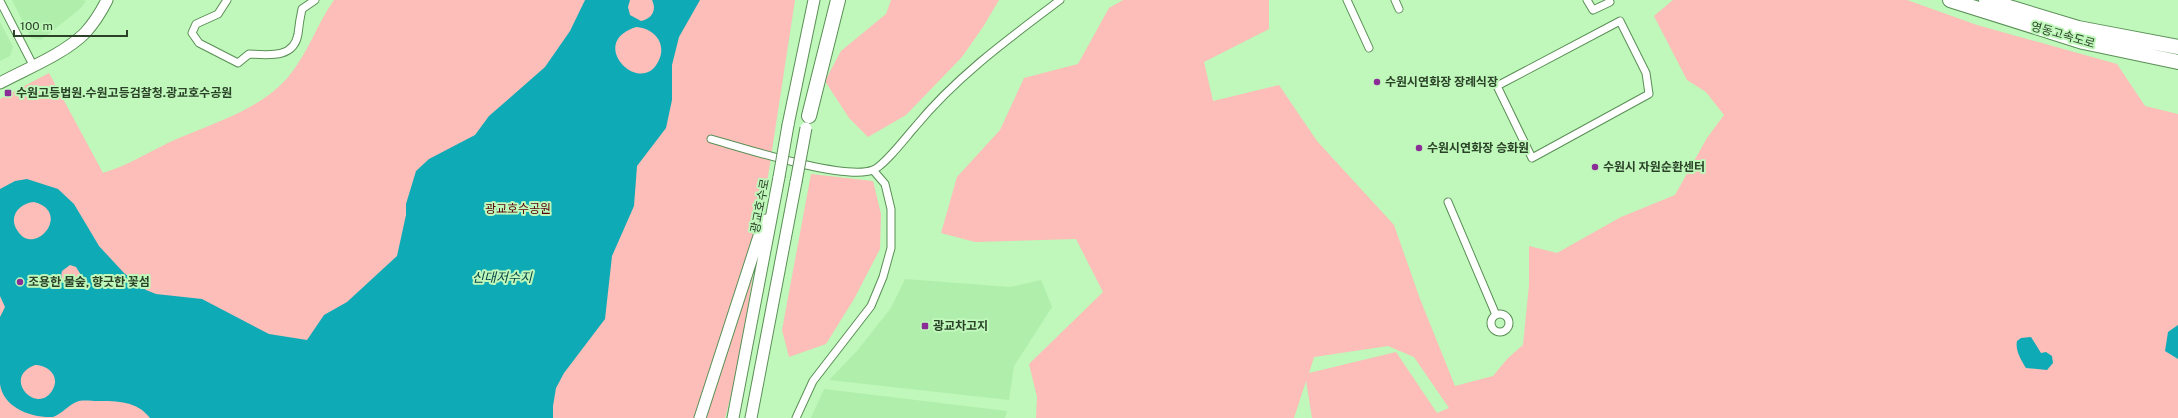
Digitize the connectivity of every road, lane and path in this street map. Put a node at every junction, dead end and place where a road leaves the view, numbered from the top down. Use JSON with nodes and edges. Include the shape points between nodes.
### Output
{"nodes":[{"id":1,"x":107,"y":0,"type":"edge"},
{"id":2,"x":227,"y":0,"type":"edge"},
{"id":3,"x":315,"y":0,"type":"edge"},
{"id":4,"x":814,"y":0,"type":"edge"},
{"id":5,"x":831,"y":0,"type":"edge"},
{"id":6,"x":838,"y":0,"type":"edge"},
{"id":7,"x":1060,"y":0,"type":"edge"},
{"id":8,"x":1347,"y":0,"type":"edge"},
{"id":9,"x":1395,"y":0,"type":"edge"},
{"id":10,"x":1587,"y":0,"type":"edge"},
{"id":11,"x":1950,"y":0,"type":"edge"},
{"id":12,"x":1986,"y":0,"type":"edge"},
{"id":13,"x":0,"y":1,"type":"edge"},
{"id":14,"x":1610,"y":2,"type":"dead end"},
{"id":15,"x":1399,"y":9,"type":"dead end"},
{"id":16,"x":1620,"y":21,"type":"joint"},
{"id":17,"x":2178,"y":47,"type":"edge"},
{"id":18,"x":1369,"y":48,"type":"dead end"},
{"id":19,"x":2178,"y":62,"type":"edge"},
{"id":20,"x":33,"y":65,"type":"junction"},
{"id":21,"x":0,"y":83,"type":"edge"},
{"id":22,"x":808,"y":122,"type":"junction"},
{"id":23,"x":711,"y":139,"type":"dead end"},
{"id":24,"x":873,"y":170,"type":"junction"},
{"id":25,"x":1448,"y":202,"type":"dead end"},
{"id":26,"x":774,"y":203,"type":"junction"},
{"id":27,"x":1496,"y":315,"type":"dead end"},
{"id":28,"x":700,"y":418,"type":"edge"},
{"id":29,"x":734,"y":418,"type":"edge"},
{"id":30,"x":752,"y":418,"type":"edge"},
{"id":31,"x":796,"y":418,"type":"edge"}],
"edges":[{"from":1,"to":20,"type":"main road","via":[[94,22],[83,34]]},
{"from":2,"to":3,"type":"street","via":[[218,14],[196,24],[192,33],[199,43],[238,63],[249,54],[278,56],[292,48],[298,36],[302,9]]},
{"from":4,"to":26,"type":"main road","name":"광교호수로","bridge":true},
{"from":5,"to":22,"type":"main road"},
{"from":6,"to":22,"type":"highway"},
{"from":7,"to":24,"type":"street","via":[[998,46],[938,99],[897,148]]},
{"from":8,"to":18,"type":"street"},
{"from":9,"to":15,"type":"street"},
{"from":10,"to":14,"type":"street","via":[[1592,10]]},
{"from":11,"to":19,"type":"highway","name":"영동고속도로","via":[[2083,42]]},
{"from":12,"to":17,"type":"highway","name":"영동고속도로","via":[[2078,28]]},
{"from":13,"to":20,"type":"street"},
{"from":16,"to":16,"type":"street","via":[[1497,86],[1532,158],[1648,94],[1646,73]]},
{"from":20,"to":21,"type":"main road"},
{"from":22,"to":30,"type":"main road","bridge":true},
{"from":23,"to":24,"type":"street","via":[[850,173]]},
{"from":24,"to":31,"type":"street","via":[[885,184],[891,209],[891,248],[883,277],[871,306],[813,381]]},
{"from":25,"to":27,"type":"street"},
{"from":26,"to":28,"type":"main road","via":[[760,233]]},
{"from":26,"to":29,"type":"main road","name":"광교호수로"}]}
